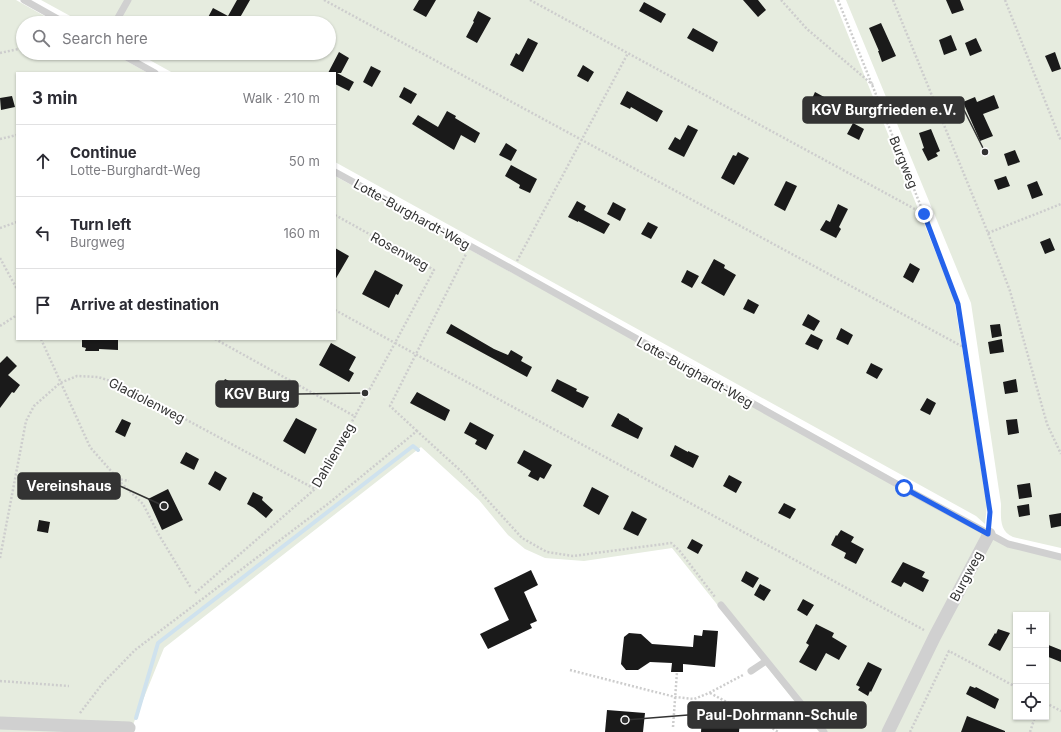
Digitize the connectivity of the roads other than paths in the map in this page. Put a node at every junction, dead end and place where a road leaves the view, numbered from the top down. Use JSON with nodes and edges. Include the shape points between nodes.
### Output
{"nodes":[{"id":1,"x":24,"y":0,"type":"edge"},
{"id":2,"x":128,"y":0,"type":"edge"},
{"id":3,"x":53,"y":16,"type":"edge"},
{"id":4,"x":119,"y":16,"type":"edge"},
{"id":5,"x":132,"y":60,"type":"edge"},
{"id":6,"x":153,"y":72,"type":"edge"},
{"id":7,"x":336,"y":173,"type":"edge"},
{"id":8,"x":988,"y":534,"type":"junction"},
{"id":9,"x":1061,"y":557,"type":"edge"},
{"id":10,"x":721,"y":605,"type":"road end"},
{"id":11,"x":766,"y":660,"type":"junction"},
{"id":12,"x":751,"y":671,"type":"road end"},
{"id":13,"x":0,"y":723,"type":"edge"},
{"id":14,"x":129,"y":728,"type":"dead end"},
{"id":15,"x":824,"y":732,"type":"edge"},
{"id":16,"x":888,"y":732,"type":"edge"}],
"edges":[{"from":1,"to":3,"type":"lane"},
{"from":2,"to":4,"type":"lane"},
{"from":5,"to":6,"type":"lane"},
{"from":7,"to":8,"type":"lane","name":"Lotte-Burghardt-Weg"},
{"from":8,"to":9,"type":"lane","name":"Lotte-Burghardt-Weg","via":[[1008,544]]},
{"from":8,"to":16,"type":"street","name":"Burgweg"},
{"from":10,"to":11,"type":"lane"},
{"from":11,"to":12,"type":"lane"},
{"from":11,"to":15,"type":"lane"},
{"from":13,"to":14,"type":"street"}]}
